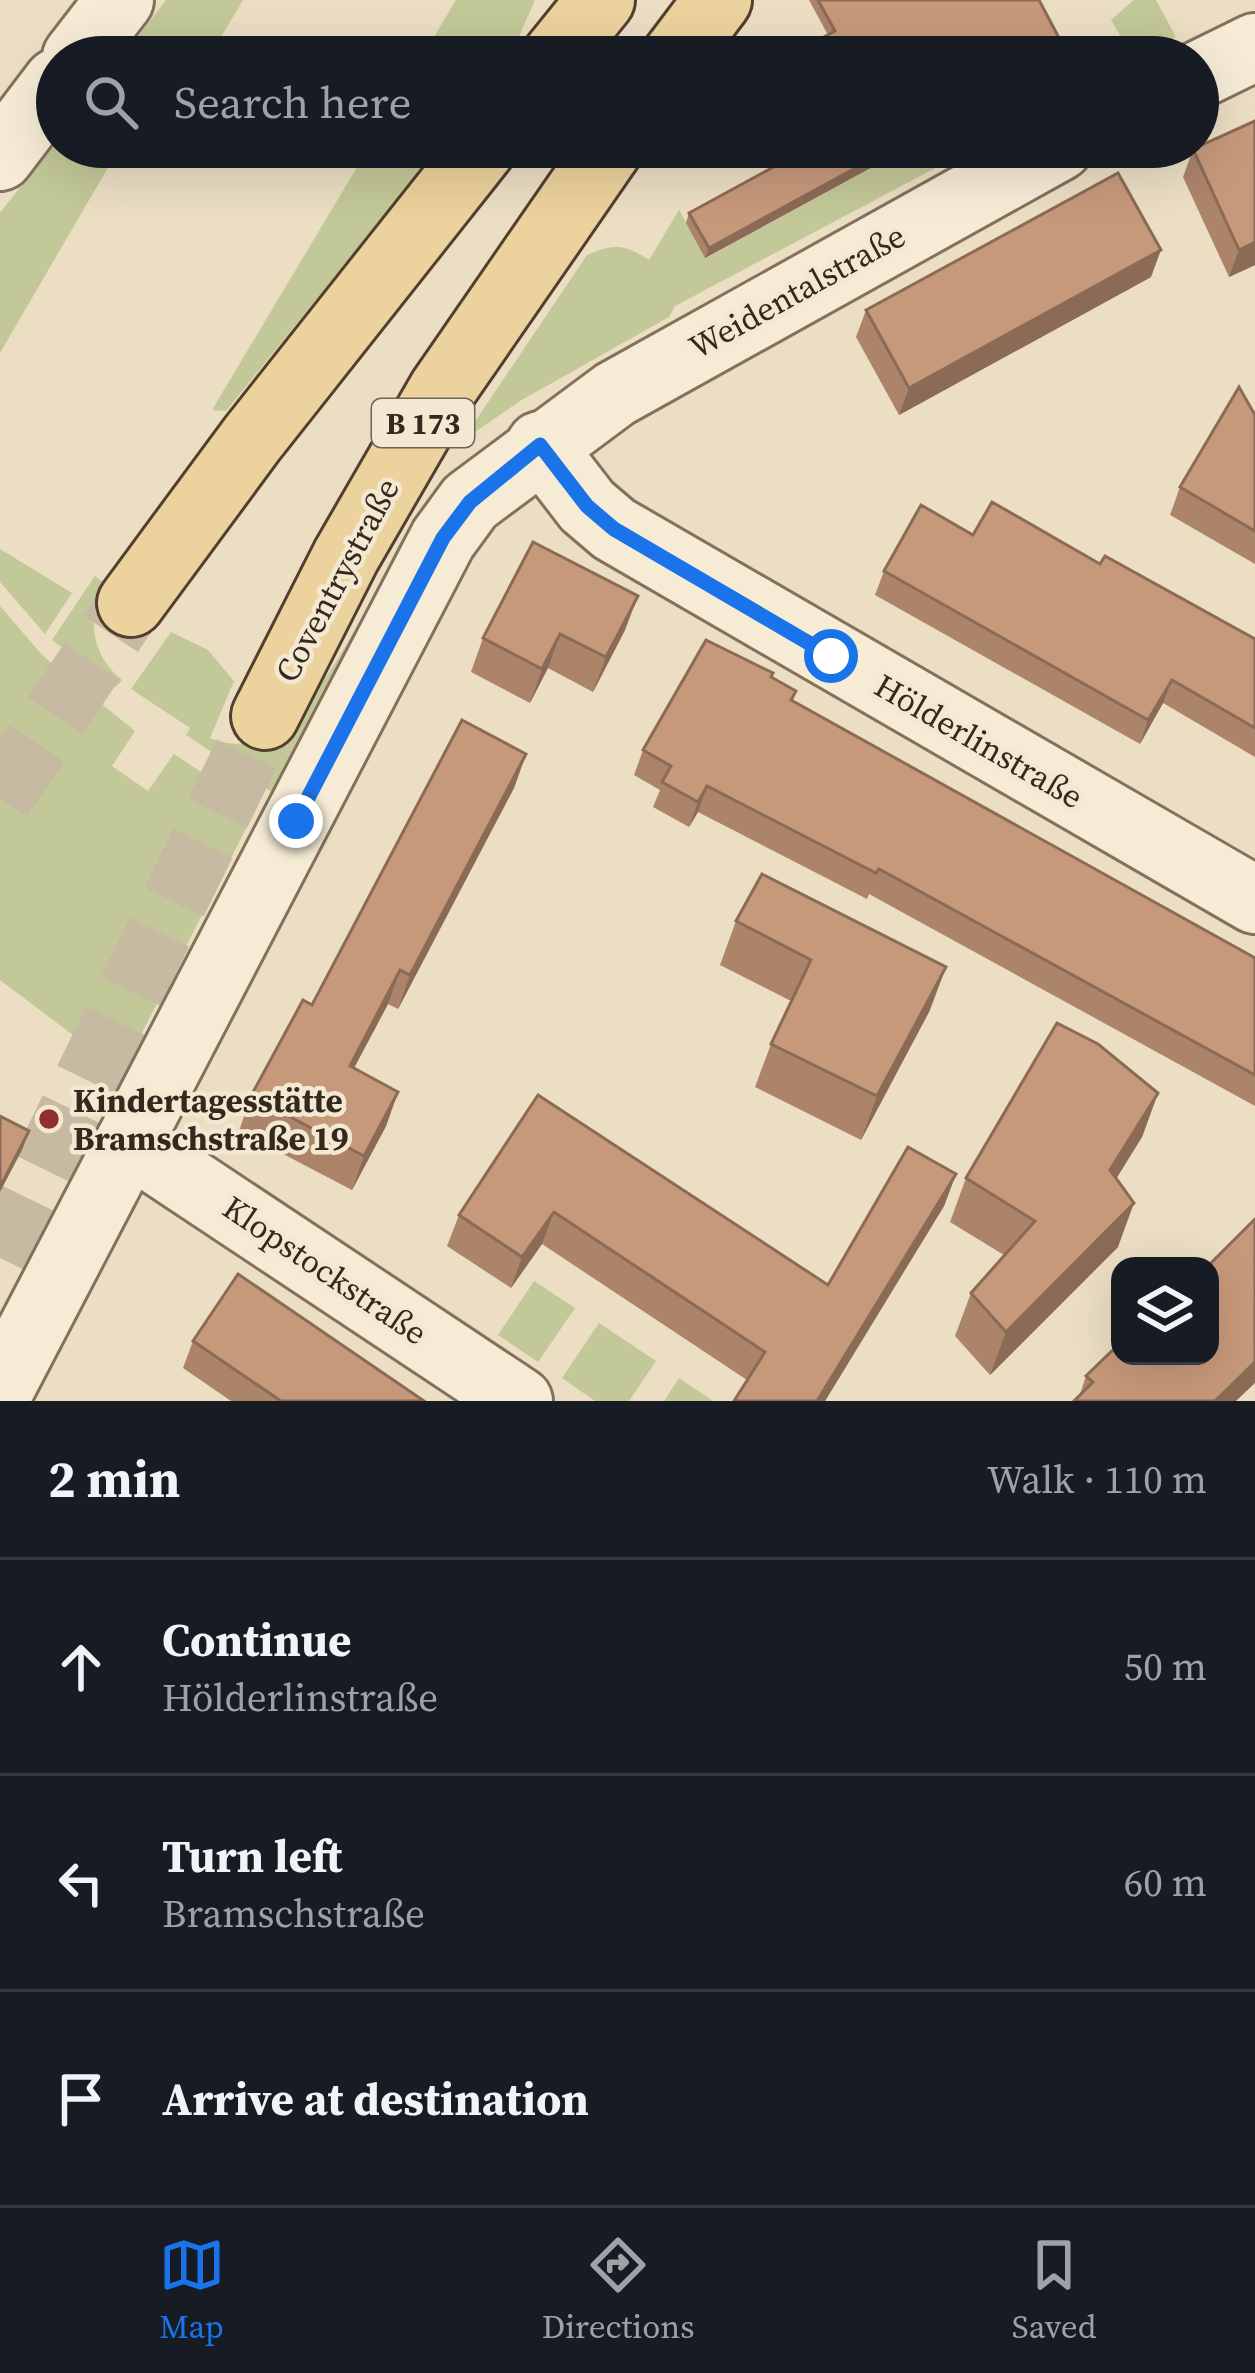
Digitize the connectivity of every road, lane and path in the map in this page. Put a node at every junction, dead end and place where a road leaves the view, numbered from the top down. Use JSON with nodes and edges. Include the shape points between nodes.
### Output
{"nodes":[{"id":1,"x":120,"y":0,"type":"edge"},
{"id":2,"x":601,"y":0,"type":"edge"},
{"id":3,"x":92,"y":36,"type":"edge"},
{"id":4,"x":572,"y":36,"type":"edge"},
{"id":5,"x":1255,"y":47,"type":"edge"},
{"id":6,"x":1219,"y":65,"type":"edge"},
{"id":7,"x":36,"y":110,"type":"edge"},
{"id":8,"x":0,"y":157,"type":"edge"},
{"id":9,"x":466,"y":168,"type":"edge"},
{"id":10,"x":595,"y":168,"type":"edge"},
{"id":11,"x":1021,"y":168,"type":"edge"},
{"id":12,"x":540,"y":445,"type":"junction"},
{"id":13,"x":131,"y":604,"type":"tunnel mouth"},
{"id":14,"x":265,"y":716,"type":"tunnel mouth"},
{"id":15,"x":1255,"y":900,"type":"edge"},
{"id":16,"x":129,"y":1142,"type":"junction"},
{"id":17,"x":0,"y":1390,"type":"edge"},
{"id":18,"x":519,"y":1401,"type":"edge"}],
"edges":[{"from":1,"to":3,"type":"street"},
{"from":2,"to":4,"type":"main road"},
{"from":5,"to":6,"type":"street"},
{"from":7,"to":8,"type":"street"},
{"from":9,"to":13,"type":"main road"},
{"from":10,"to":14,"type":"main road","name":"Coventrystraße","number":"B 173","via":[[442,390]]},
{"from":11,"to":12,"type":"street","name":"Weidentalstraße","via":[[615,394]]},
{"from":12,"to":15,"type":"street","name":"Hölderlinstraße","via":[[614,529]]},
{"from":12,"to":16,"type":"street","name":"Weidentalstraße","via":[[470,502],[443,538]]},
{"from":16,"to":17,"type":"street","name":"Weidentalstraße"},
{"from":16,"to":18,"type":"street","name":"Klopstockstraße"}]}
